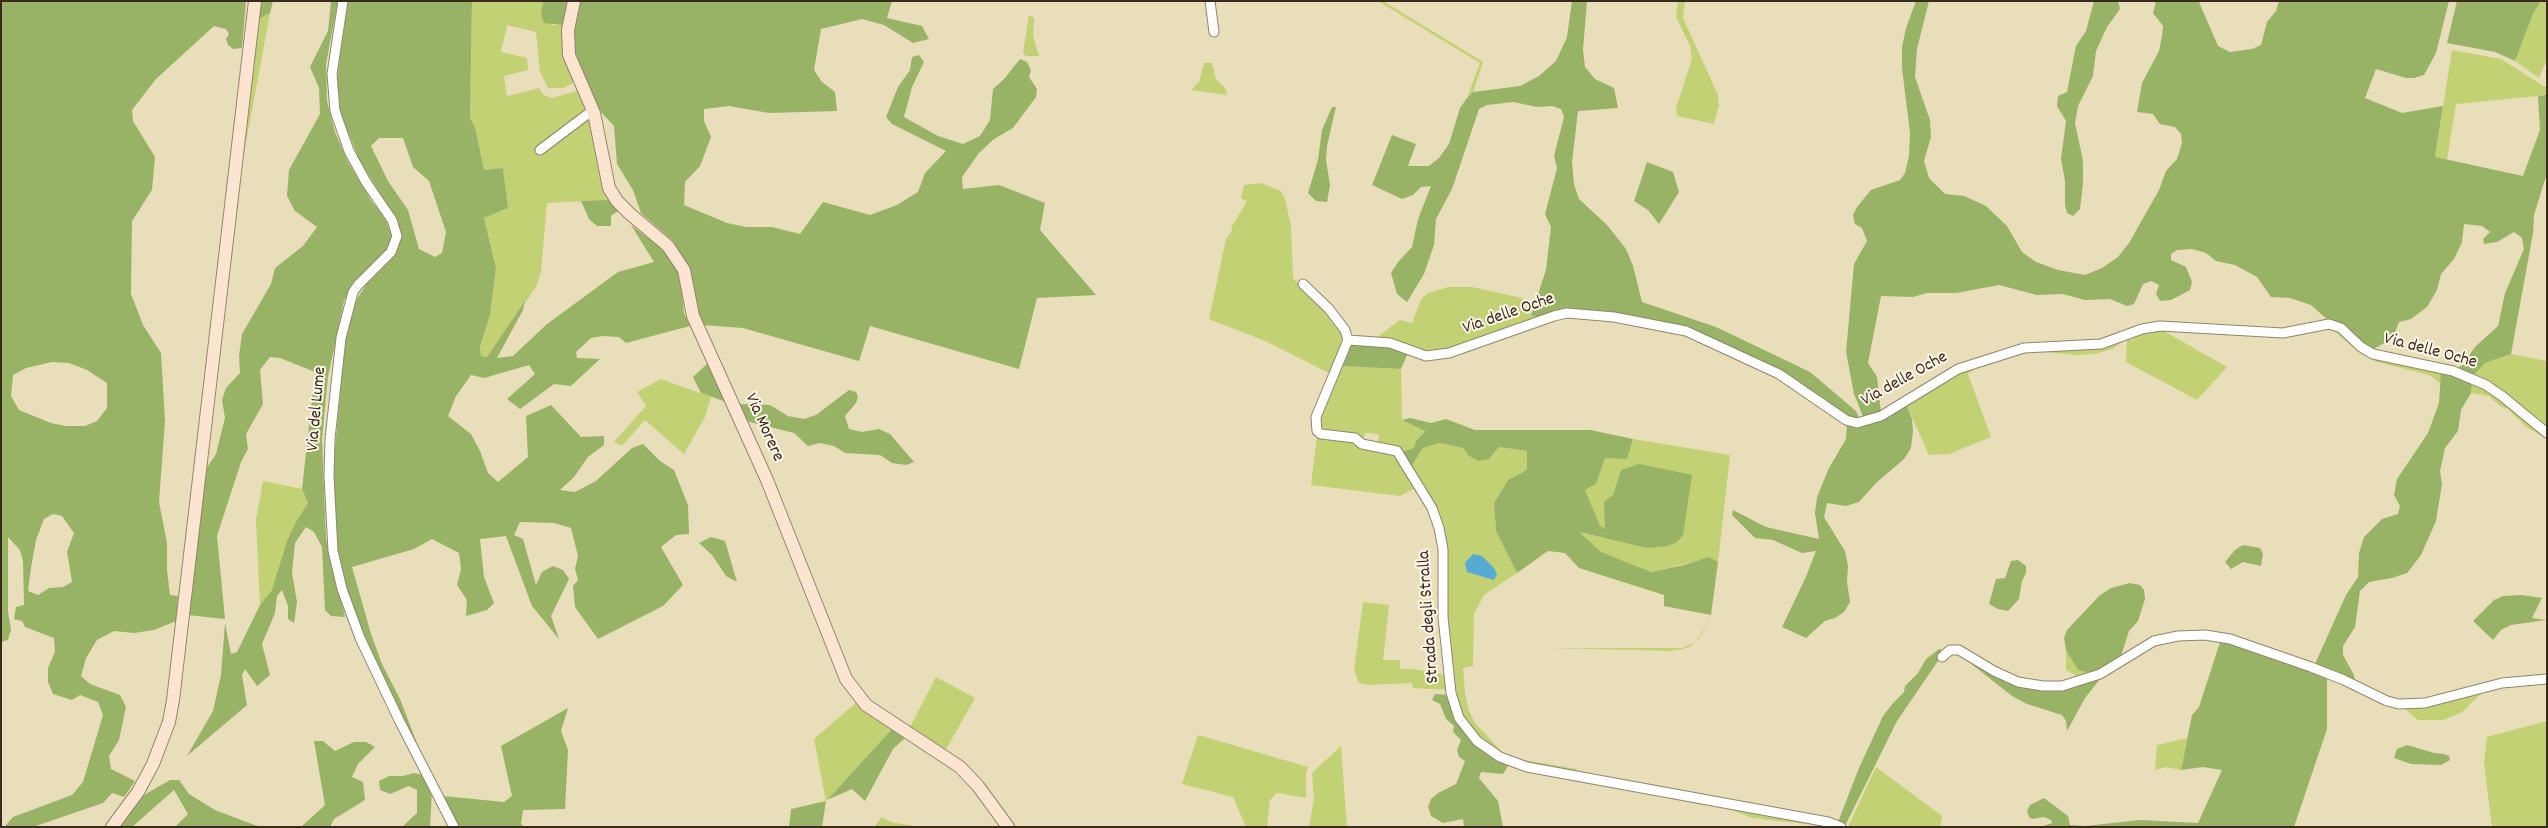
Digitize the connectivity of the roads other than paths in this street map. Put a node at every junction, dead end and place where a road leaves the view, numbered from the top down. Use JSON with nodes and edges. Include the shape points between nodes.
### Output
{"nodes":[{"id":1,"x":255,"y":1,"type":"edge"},
{"id":2,"x":343,"y":1,"type":"edge"},
{"id":3,"x":574,"y":1,"type":"edge"},
{"id":4,"x":1210,"y":1,"type":"edge"},
{"id":5,"x":1214,"y":32,"type":"dead end"},
{"id":6,"x":593,"y":110,"type":"junction"},
{"id":7,"x":540,"y":150,"type":"dead end"},
{"id":8,"x":1303,"y":284,"type":"dead end"},
{"id":9,"x":1348,"y":340,"type":"junction"},
{"id":10,"x":2547,"y":433,"type":"edge"},
{"id":11,"x":1942,"y":657,"type":"dead end"},
{"id":12,"x":2547,"y":679,"type":"edge"},
{"id":13,"x":112,"y":827,"type":"edge"},
{"id":14,"x":454,"y":827,"type":"edge"},
{"id":15,"x":1008,"y":827,"type":"edge"},
{"id":16,"x":1841,"y":827,"type":"edge"}],
"edges":[{"from":1,"to":13,"type":"street","via":[[174,700],[153,764],[138,792]]},
{"from":2,"to":14,"type":"street","name":"Via del Lume","via":[[332,74],[335,111],[349,151],[392,220],[397,236],[391,252],[353,292],[341,338],[330,439],[333,551],[347,605],[371,663]]},
{"from":3,"to":6,"type":"street","name":"Via Morere","via":[[568,30],[569,55]]},
{"from":4,"to":5,"type":"street"},
{"from":6,"to":7,"type":"street"},
{"from":6,"to":15,"type":"street","name":"Via Morere","via":[[604,168],[617,201],[668,246],[684,270],[694,316],[767,480],[846,679],[866,704],[960,767]]},
{"from":8,"to":9,"type":"street","via":[[1329,309],[1345,330]]},
{"from":9,"to":10,"type":"street","name":"Via delle Oche","via":[[1385,342],[1432,356],[1559,314],[1577,312],[1614,316],[1691,333],[1778,374],[1846,420],[1857,423],[1881,416],[1958,369],[2024,348],[2097,344],[2157,326],[2283,333],[2327,324],[2341,328],[2373,354],[2453,371],[2486,385]]},
{"from":9,"to":16,"type":"street","name":"Strada degli Stralla","via":[[1316,417],[1316,431],[1397,451],[1432,508],[1443,549],[1443,617],[1451,693],[1459,718],[1477,741],[1500,757],[1527,767]]},
{"from":11,"to":12,"type":"street","via":[[1950,650],[1959,650],[2018,682],[2062,686],[2100,674],[2154,641],[2205,635],[2228,638],[2311,667],[2396,704],[2425,703],[2502,683]]}]}
